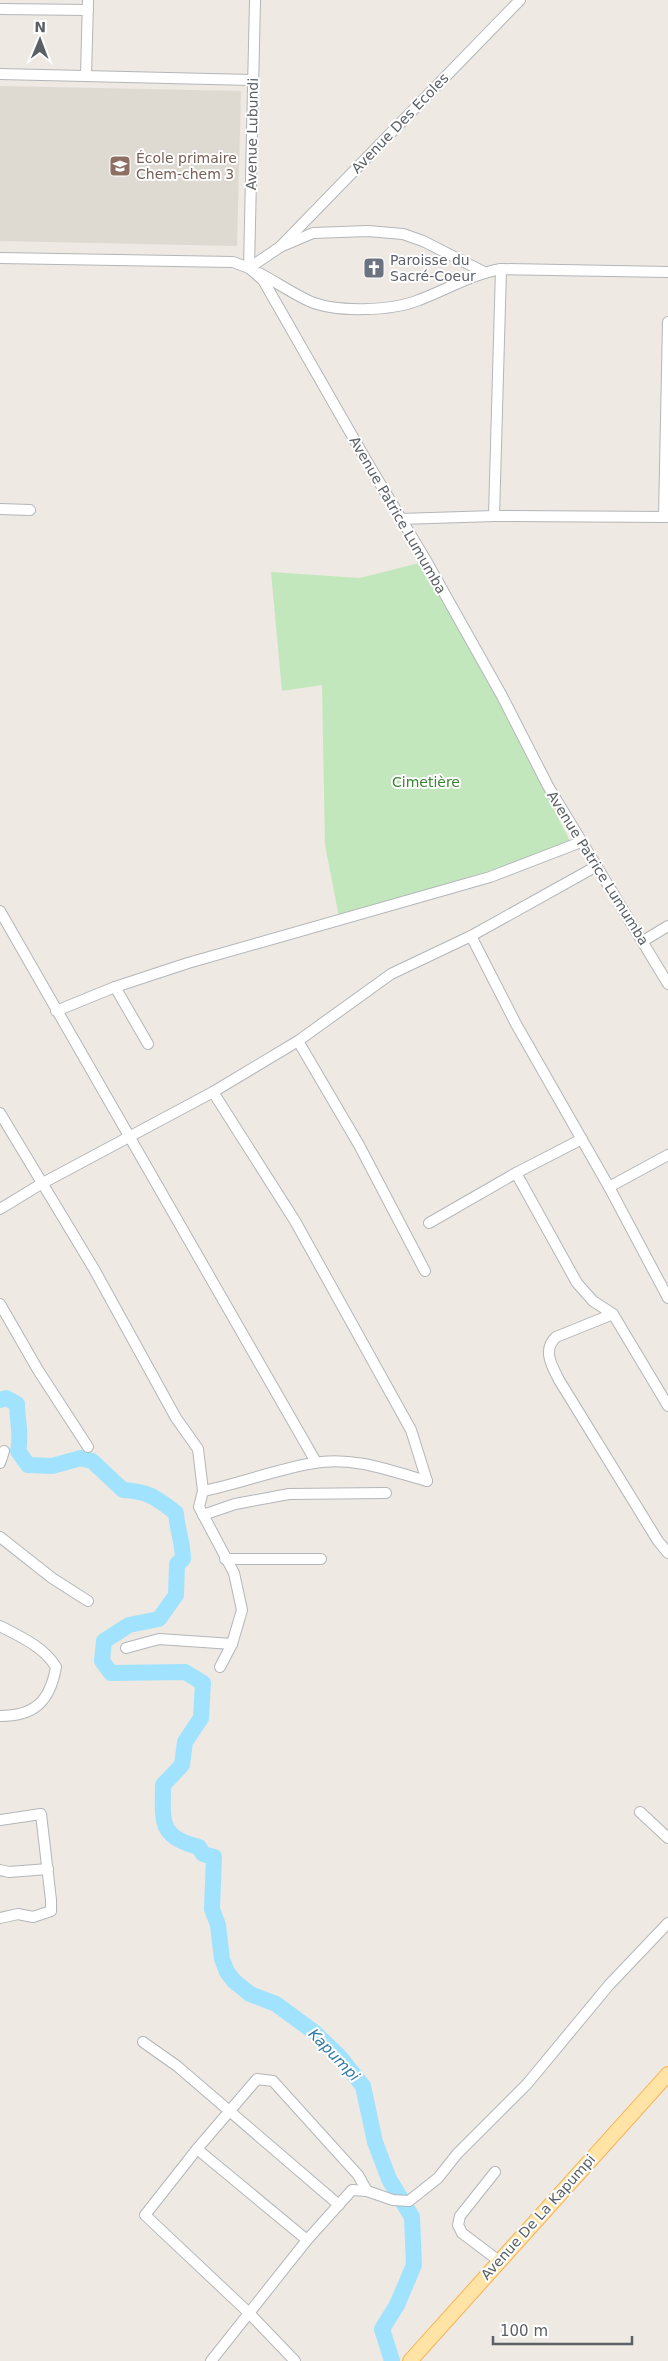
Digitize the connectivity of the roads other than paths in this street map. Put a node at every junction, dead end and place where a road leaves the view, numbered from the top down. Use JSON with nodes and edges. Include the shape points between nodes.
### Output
{"nodes":[{"id":1,"x":255,"y":0,"type":"edge"},
{"id":2,"x":520,"y":0,"type":"edge"},
{"id":3,"x":88,"y":5,"type":"edge"},
{"id":4,"x":0,"y":9,"type":"edge"},
{"id":5,"x":0,"y":74,"type":"edge"},
{"id":6,"x":86,"y":76,"type":"junction"},
{"id":7,"x":252,"y":80,"type":"junction"},
{"id":8,"x":280,"y":247,"type":"junction"},
{"id":9,"x":0,"y":258,"type":"edge"},
{"id":10,"x":249,"y":268,"type":"junction"},
{"id":11,"x":501,"y":269,"type":"junction"},
{"id":12,"x":484,"y":272,"type":"junction"},
{"id":13,"x":668,"y":272,"type":"edge"},
{"id":14,"x":668,"y":322,"type":"edge"},
{"id":15,"x":0,"y":509,"type":"edge"},
{"id":16,"x":30,"y":510,"type":"dead end"},
{"id":17,"x":494,"y":516,"type":"junction"},
{"id":18,"x":666,"y":517,"type":"edge"},
{"id":19,"x":400,"y":519,"type":"junction"},
{"id":20,"x":581,"y":842,"type":"junction"},
{"id":21,"x":595,"y":867,"type":"junction"},
{"id":22,"x":0,"y":911,"type":"edge"},
{"id":23,"x":668,"y":926,"type":"edge"},
{"id":24,"x":471,"y":936,"type":"junction"},
{"id":25,"x":643,"y":941,"type":"junction"},
{"id":26,"x":668,"y":984,"type":"edge"},
{"id":27,"x":115,"y":987,"type":"junction"},
{"id":28,"x":56,"y":1011,"type":"junction"},
{"id":29,"x":298,"y":1041,"type":"junction"},
{"id":30,"x":148,"y":1044,"type":"dead end"},
{"id":31,"x":213,"y":1092,"type":"junction"},
{"id":32,"x":0,"y":1113,"type":"edge"},
{"id":33,"x":129,"y":1137,"type":"junction"},
{"id":34,"x":582,"y":1139,"type":"junction"},
{"id":35,"x":668,"y":1155,"type":"edge"},
{"id":36,"x":516,"y":1173,"type":"junction"},
{"id":37,"x":41,"y":1184,"type":"junction"},
{"id":38,"x":609,"y":1187,"type":"junction"},
{"id":39,"x":0,"y":1209,"type":"edge"},
{"id":40,"x":429,"y":1223,"type":"dead end"},
{"id":41,"x":425,"y":1271,"type":"dead end"},
{"id":42,"x":668,"y":1298,"type":"edge"},
{"id":43,"x":0,"y":1304,"type":"edge"},
{"id":44,"x":613,"y":1314,"type":"junction"},
{"id":45,"x":668,"y":1406,"type":"edge"},
{"id":46,"x":88,"y":1447,"type":"dead end"},
{"id":47,"x":4,"y":1451,"type":"dead end"},
{"id":48,"x":316,"y":1462,"type":"junction"},
{"id":49,"x":0,"y":1463,"type":"edge"},
{"id":50,"x":203,"y":1491,"type":"junction"},
{"id":51,"x":386,"y":1493,"type":"dead end"},
{"id":52,"x":203,"y":1515,"type":"junction"},
{"id":53,"x":0,"y":1537,"type":"edge"},
{"id":54,"x":668,"y":1553,"type":"edge"},
{"id":55,"x":225,"y":1559,"type":"junction"},
{"id":56,"x":321,"y":1559,"type":"dead end"},
{"id":57,"x":88,"y":1601,"type":"dead end"},
{"id":58,"x":0,"y":1626,"type":"edge"},
{"id":59,"x":232,"y":1644,"type":"junction"},
{"id":60,"x":126,"y":1648,"type":"dead end"},
{"id":61,"x":220,"y":1667,"type":"dead end"},
{"id":62,"x":0,"y":1716,"type":"edge"},
{"id":63,"x":640,"y":1812,"type":"dead end"},
{"id":64,"x":0,"y":1820,"type":"edge"},
{"id":65,"x":668,"y":1838,"type":"edge"},
{"id":66,"x":48,"y":1868,"type":"junction"},
{"id":67,"x":0,"y":1870,"type":"edge"},
{"id":68,"x":0,"y":1918,"type":"edge"},
{"id":69,"x":668,"y":1924,"type":"edge"},
{"id":70,"x":143,"y":2042,"type":"dead end"},
{"id":71,"x":668,"y":2074,"type":"edge"},
{"id":72,"x":230,"y":2112,"type":"junction"},
{"id":73,"x":197,"y":2149,"type":"junction"},
{"id":74,"x":494,"y":2172,"type":"dead end"},
{"id":75,"x":367,"y":2191,"type":"junction"},
{"id":76,"x":339,"y":2205,"type":"junction"},
{"id":77,"x":307,"y":2240,"type":"junction"},
{"id":78,"x":499,"y":2261,"type":"junction"},
{"id":79,"x":248,"y":2313,"type":"junction"},
{"id":80,"x":210,"y":2361,"type":"edge"},
{"id":81,"x":295,"y":2361,"type":"edge"},
{"id":82,"x":410,"y":2361,"type":"edge"}],
"edges":[{"from":1,"to":7,"type":"street","name":"Avenue Lubundi"},
{"from":2,"to":8,"type":"street","name":"Avenue Des Ecoles"},
{"from":3,"to":4,"type":"street"},
{"from":3,"to":6,"type":"street"},
{"from":5,"to":6,"type":"street"},
{"from":6,"to":7,"type":"street"},
{"from":7,"to":10,"type":"street","name":"Avenue Lubundi"},
{"from":8,"to":10,"type":"street"},
{"from":8,"to":12,"type":"street","via":[[313,233],[368,231],[403,234],[423,240]]},
{"from":9,"to":10,"type":"street","via":[[234,262]]},
{"from":10,"to":12,"type":"street","via":[[311,302],[352,308],[400,306]]},
{"from":10,"to":19,"type":"street","name":"Avenue Patrice Lumumba","via":[[263,280]]},
{"from":11,"to":12,"type":"street"},
{"from":11,"to":13,"type":"street"},
{"from":11,"to":17,"type":"street"},
{"from":14,"to":18,"type":"street"},
{"from":15,"to":16,"type":"street"},
{"from":17,"to":18,"type":"street"},
{"from":17,"to":19,"type":"street"},
{"from":19,"to":20,"type":"street","name":"Avenue Patrice Lumumba"},
{"from":20,"to":21,"type":"street","name":"Avenue Patrice Lumumba"},
{"from":20,"to":27,"type":"street","via":[[490,877]]},
{"from":21,"to":24,"type":"street"},
{"from":21,"to":25,"type":"street","name":"Avenue Patrice Lumumba"},
{"from":22,"to":28,"type":"street"},
{"from":23,"to":25,"type":"street"},
{"from":24,"to":29,"type":"street","via":[[391,974]]},
{"from":24,"to":34,"type":"street","via":[[516,1024]]},
{"from":25,"to":26,"type":"street","name":"Avenue Patrice Lumumba"},
{"from":27,"to":28,"type":"street"},
{"from":27,"to":30,"type":"street"},
{"from":28,"to":33,"type":"street"},
{"from":29,"to":31,"type":"street"},
{"from":29,"to":41,"type":"street","via":[[359,1146]]},
{"from":31,"to":33,"type":"street"},
{"from":31,"to":48,"type":"street","via":[[295,1221],[411,1430],[427,1481],[356,1462]]},
{"from":32,"to":37,"type":"street"},
{"from":33,"to":37,"type":"street"},
{"from":33,"to":48,"type":"street"},
{"from":34,"to":36,"type":"street"},
{"from":34,"to":38,"type":"street"},
{"from":35,"to":38,"type":"street"},
{"from":36,"to":40,"type":"street"},
{"from":36,"to":44,"type":"street","via":[[577,1283],[593,1301]]},
{"from":37,"to":39,"type":"street"},
{"from":37,"to":50,"type":"street","via":[[94,1269],[176,1418],[198,1449]]},
{"from":38,"to":42,"type":"street"},
{"from":43,"to":46,"type":"street"},
{"from":44,"to":45,"type":"street"},
{"from":44,"to":54,"type":"street","via":[[556,1337],[548,1350],[559,1380]]},
{"from":47,"to":49,"type":"street"},
{"from":48,"to":50,"type":"street"},
{"from":50,"to":52,"type":"street","via":[[199,1507]]},
{"from":51,"to":52,"type":"street","via":[[289,1494],[235,1504]]},
{"from":52,"to":55,"type":"street"},
{"from":53,"to":57,"type":"street","via":[[52,1578]]},
{"from":55,"to":56,"type":"street"},
{"from":55,"to":59,"type":"street","via":[[234,1573],[242,1610]]},
{"from":58,"to":62,"type":"street","via":[[27,1640],[56,1667],[47,1697],[41,1704],[12,1716]]},
{"from":59,"to":60,"type":"street","via":[[159,1639]]},
{"from":59,"to":61,"type":"street"},
{"from":63,"to":65,"type":"street"},
{"from":64,"to":66,"type":"street","via":[[41,1814]]},
{"from":66,"to":67,"type":"street"},
{"from":66,"to":68,"type":"street","via":[[51,1911],[33,1917],[18,1914]]},
{"from":69,"to":75,"type":"street","via":[[609,1985],[527,2084],[457,2154],[438,2178],[409,2201],[393,2200]]},
{"from":70,"to":72,"type":"street","via":[[177,2066]]},
{"from":71,"to":78,"type":"main road","name":"Avenue De La Kapumpi"},
{"from":72,"to":73,"type":"street"},
{"from":72,"to":75,"type":"street","via":[[257,2079],[273,2081],[358,2175]]},
{"from":72,"to":76,"type":"street"},
{"from":73,"to":77,"type":"street"},
{"from":73,"to":79,"type":"street","via":[[145,2215]]},
{"from":74,"to":78,"type":"street","via":[[460,2216],[458,2225],[462,2233]]},
{"from":75,"to":76,"type":"street","via":[[352,2190]]},
{"from":76,"to":77,"type":"street"},
{"from":77,"to":79,"type":"street"},
{"from":78,"to":82,"type":"main road","name":"Avenue De La Kapumpi"},
{"from":79,"to":80,"type":"street"},
{"from":79,"to":81,"type":"street"}]}
